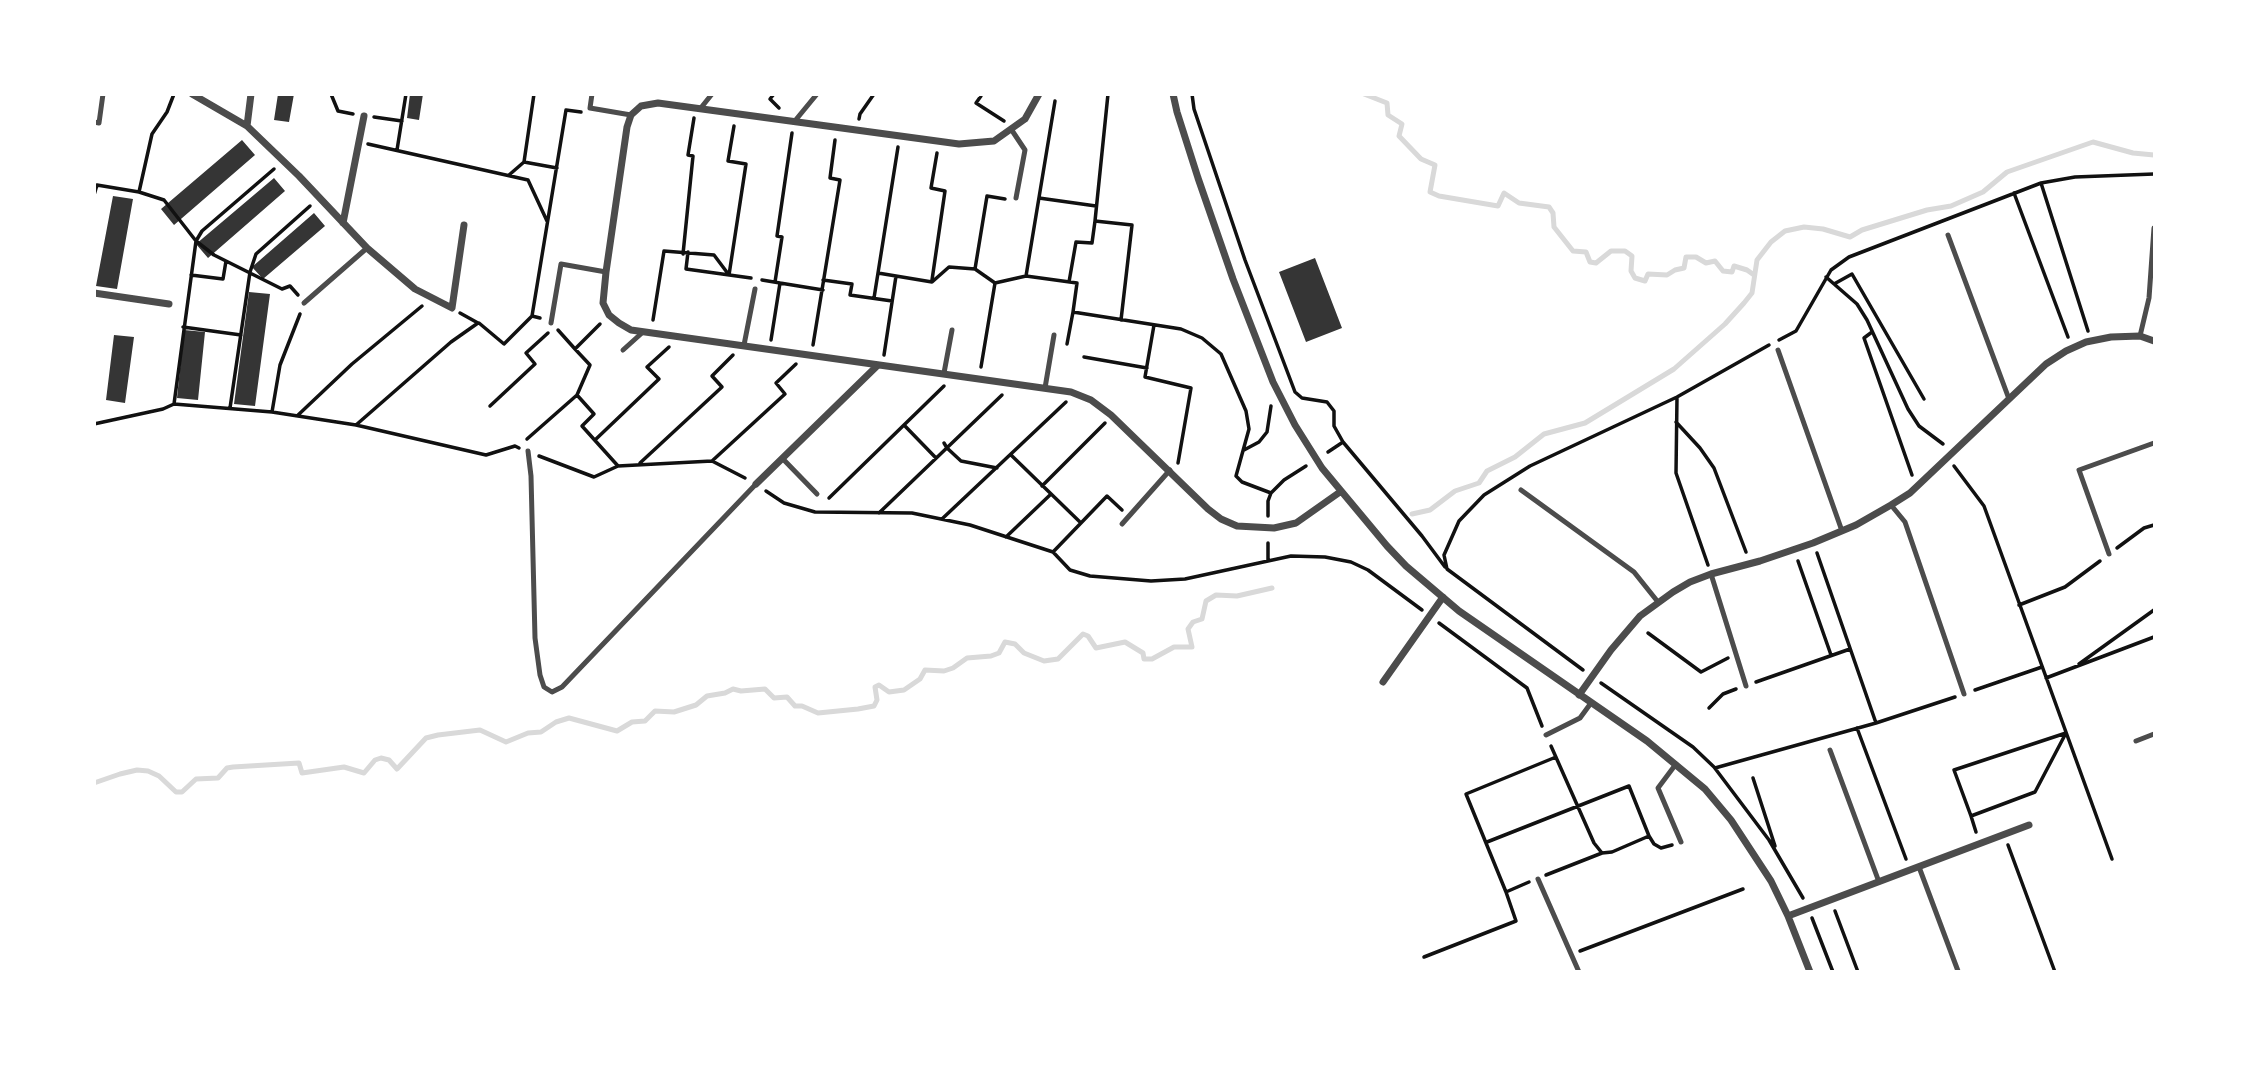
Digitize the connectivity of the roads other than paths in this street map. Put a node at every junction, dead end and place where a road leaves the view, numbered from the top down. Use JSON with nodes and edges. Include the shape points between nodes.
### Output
{"nodes":[{"id":1,"x":103,"y":94,"type":"edge"},
{"id":2,"x":192,"y":94,"type":"edge"},
{"id":3,"x":251,"y":94,"type":"edge"},
{"id":4,"x":592,"y":94,"type":"edge"},
{"id":5,"x":712,"y":94,"type":"edge"},
{"id":6,"x":817,"y":94,"type":"edge"},
{"id":7,"x":1039,"y":94,"type":"edge"},
{"id":8,"x":1173,"y":94,"type":"edge"},
{"id":9,"x":698,"y":108,"type":"junction"},
{"id":10,"x":631,"y":115,"type":"junction"},
{"id":11,"x":364,"y":116,"type":"dead end"},
{"id":12,"x":94,"y":122,"type":"edge"},
{"id":13,"x":794,"y":122,"type":"junction"},
{"id":14,"x":247,"y":126,"type":"junction"},
{"id":15,"x":1012,"y":128,"type":"junction"},
{"id":16,"x":1014,"y":199,"type":"road end"},
{"id":17,"x":343,"y":223,"type":"junction"},
{"id":18,"x":464,"y":225,"type":"dead end"},
{"id":19,"x":2154,"y":228,"type":"edge"},
{"id":20,"x":1948,"y":235,"type":"dead end"},
{"id":21,"x":367,"y":248,"type":"junction"},
{"id":22,"x":606,"y":272,"type":"junction"},
{"id":23,"x":755,"y":289,"type":"dead end"},
{"id":24,"x":94,"y":293,"type":"edge"},
{"id":25,"x":304,"y":303,"type":"road end"},
{"id":26,"x":169,"y":304,"type":"dead end"},
{"id":27,"x":553,"y":325,"type":"road end"},
{"id":28,"x":952,"y":330,"type":"dead end"},
{"id":29,"x":647,"y":332,"type":"junction"},
{"id":30,"x":1054,"y":335,"type":"dead end"},
{"id":31,"x":2140,"y":336,"type":"junction"},
{"id":32,"x":2154,"y":341,"type":"edge"},
{"id":33,"x":744,"y":345,"type":"junction"},
{"id":34,"x":623,"y":350,"type":"dead end"},
{"id":35,"x":1778,"y":350,"type":"dead end"},
{"id":36,"x":880,"y":366,"type":"junction"},
{"id":37,"x":944,"y":373,"type":"junction"},
{"id":38,"x":1045,"y":388,"type":"junction"},
{"id":39,"x":2010,"y":399,"type":"junction"},
{"id":40,"x":2154,"y":443,"type":"edge"},
{"id":41,"x":528,"y":451,"type":"road end"},
{"id":42,"x":782,"y":458,"type":"junction"},
{"id":43,"x":1173,"y":473,"type":"junction"},
{"id":44,"x":755,"y":484,"type":"joint"},
{"id":45,"x":1521,"y":490,"type":"dead end"},
{"id":46,"x":1340,"y":492,"type":"junction"},
{"id":47,"x":817,"y":494,"type":"dead end"},
{"id":48,"x":1891,"y":505,"type":"junction"},
{"id":49,"x":1122,"y":524,"type":"dead end"},
{"id":50,"x":1842,"y":531,"type":"junction"},
{"id":51,"x":2109,"y":554,"type":"road end"},
{"id":52,"x":1712,"y":573,"type":"junction"},
{"id":53,"x":1443,"y":597,"type":"junction"},
{"id":54,"x":1658,"y":602,"type":"junction"},
{"id":55,"x":1383,"y":682,"type":"dead end"},
{"id":56,"x":1746,"y":686,"type":"road end"},
{"id":57,"x":1964,"y":694,"type":"dead end"},
{"id":58,"x":1579,"y":695,"type":"junction"},
{"id":59,"x":1591,"y":703,"type":"junction"},
{"id":60,"x":1546,"y":734,"type":"road end"},
{"id":61,"x":2154,"y":734,"type":"edge"},
{"id":62,"x":2136,"y":741,"type":"dead end"},
{"id":63,"x":1830,"y":750,"type":"dead end"},
{"id":64,"x":1676,"y":764,"type":"junction"},
{"id":65,"x":2029,"y":825,"type":"dead end"},
{"id":66,"x":1681,"y":842,"type":"road end"},
{"id":67,"x":1919,"y":867,"type":"junction"},
{"id":68,"x":1538,"y":879,"type":"road end"},
{"id":69,"x":1879,"y":882,"type":"junction"},
{"id":70,"x":1788,"y":916,"type":"junction"},
{"id":71,"x":1579,"y":971,"type":"edge"},
{"id":72,"x":1810,"y":971,"type":"edge"},
{"id":73,"x":1958,"y":971,"type":"edge"}],
"edges":[{"from":1,"to":12,"type":"lane","via":[[99,123]]},
{"from":2,"to":14,"type":"street"},
{"from":3,"to":14,"type":"street"},
{"from":4,"to":10,"type":"lane","via":[[590,108]]},
{"from":5,"to":9,"type":"lane"},
{"from":6,"to":13,"type":"lane"},
{"from":7,"to":15,"type":"street","via":[[1025,119]]},
{"from":8,"to":46,"type":"street","via":[[1233,279],[1273,382],[1295,425]]},
{"from":9,"to":10,"type":"street","via":[[658,103],[641,106]]},
{"from":9,"to":13,"type":"street"},
{"from":10,"to":22,"type":"street"},
{"from":11,"to":17,"type":"street"},
{"from":13,"to":15,"type":"street","via":[[959,144],[994,141]]},
{"from":14,"to":17,"type":"street"},
{"from":15,"to":16,"type":"lane","via":[[1025,150]]},
{"from":17,"to":21,"type":"street"},
{"from":18,"to":21,"type":"street","via":[[452,308],[415,289]]},
{"from":19,"to":31,"type":"lane","via":[[2149,298]]},
{"from":20,"to":39,"type":"lane"},
{"from":21,"to":25,"type":"lane"},
{"from":22,"to":27,"type":"lane","via":[[561,264]]},
{"from":22,"to":29,"type":"street","via":[[603,303],[609,315],[631,330]]},
{"from":23,"to":33,"type":"lane"},
{"from":24,"to":26,"type":"street"},
{"from":28,"to":37,"type":"lane"},
{"from":29,"to":33,"type":"street"},
{"from":29,"to":34,"type":"lane"},
{"from":30,"to":38,"type":"lane"},
{"from":31,"to":32,"type":"street"},
{"from":31,"to":39,"type":"street","via":[[2111,337],[2072,348],[2046,364]]},
{"from":33,"to":36,"type":"street"},
{"from":35,"to":50,"type":"lane"},
{"from":36,"to":37,"type":"street"},
{"from":36,"to":42,"type":"street"},
{"from":37,"to":38,"type":"street"},
{"from":38,"to":43,"type":"street","via":[[1091,400]]},
{"from":39,"to":48,"type":"street"},
{"from":40,"to":51,"type":"lane","via":[[2079,470]]},
{"from":41,"to":44,"type":"lane","via":[[535,638],[540,675],[544,687],[552,692],[562,687]]},
{"from":42,"to":44,"type":"street"},
{"from":42,"to":47,"type":"lane"},
{"from":43,"to":46,"type":"street","via":[[1221,519],[1254,528],[1296,523]]},
{"from":43,"to":49,"type":"lane"},
{"from":45,"to":54,"type":"lane","via":[[1634,572]]},
{"from":46,"to":53,"type":"street","via":[[1396,556]]},
{"from":48,"to":50,"type":"street"},
{"from":48,"to":57,"type":"lane","via":[[1905,522]]},
{"from":50,"to":52,"type":"street"},
{"from":52,"to":54,"type":"street"},
{"from":52,"to":56,"type":"lane"},
{"from":53,"to":55,"type":"street"},
{"from":53,"to":58,"type":"street"},
{"from":54,"to":58,"type":"street","via":[[1623,635]]},
{"from":58,"to":59,"type":"street"},
{"from":59,"to":60,"type":"lane","via":[[1580,718]]},
{"from":59,"to":64,"type":"street"},
{"from":61,"to":62,"type":"lane"},
{"from":63,"to":69,"type":"lane"},
{"from":64,"to":66,"type":"lane","via":[[1658,788]]},
{"from":64,"to":70,"type":"street","via":[[1731,820]]},
{"from":65,"to":67,"type":"street"},
{"from":67,"to":69,"type":"street"},
{"from":67,"to":73,"type":"lane"},
{"from":68,"to":71,"type":"lane"},
{"from":69,"to":70,"type":"street"},
{"from":70,"to":72,"type":"street"}]}
